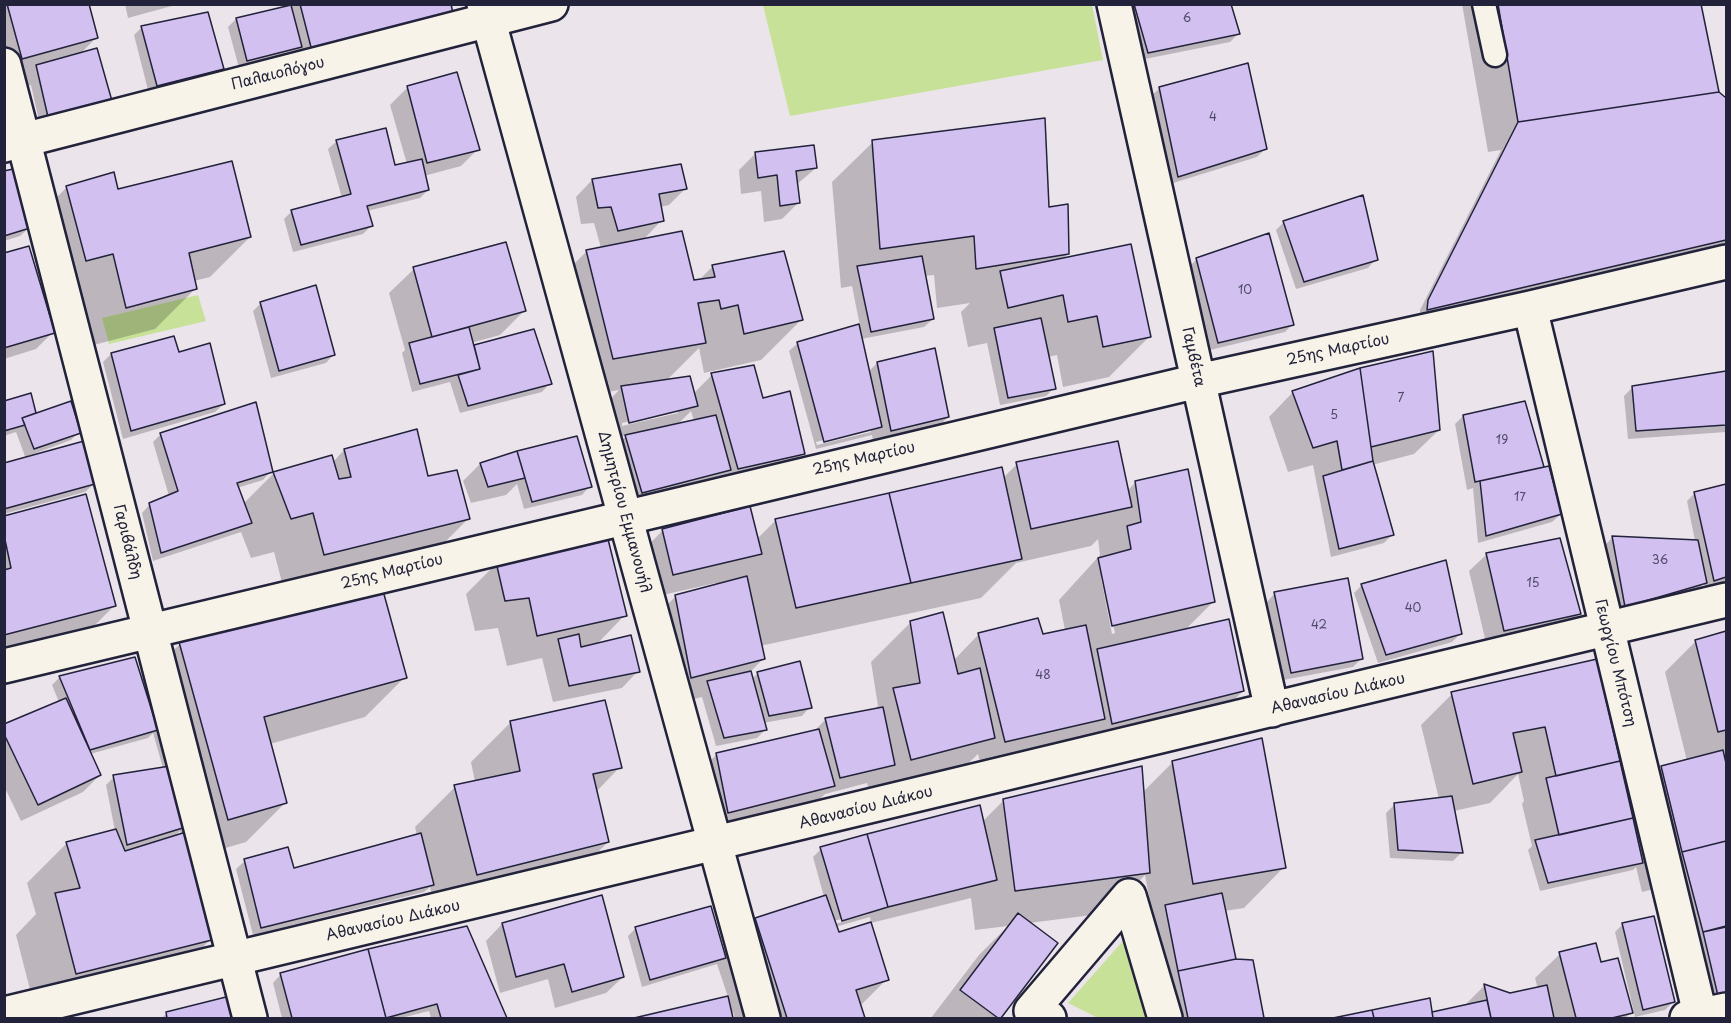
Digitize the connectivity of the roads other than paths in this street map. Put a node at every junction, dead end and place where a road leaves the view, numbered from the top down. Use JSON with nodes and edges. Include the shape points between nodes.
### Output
{"nodes":[{"id":1,"x":551,"y":4,"type":"edge"},
{"id":2,"x":1114,"y":4,"type":"edge"},
{"id":3,"x":1484,"y":4,"type":"edge"},
{"id":4,"x":486,"y":12,"type":"edge"},
{"id":5,"x":1495,"y":55,"type":"dead end"},
{"id":6,"x":4,"y":65,"type":"edge"},
{"id":7,"x":14,"y":142,"type":"edge"},
{"id":8,"x":1726,"y":262,"type":"edge"},
{"id":9,"x":1530,"y":309,"type":"junction"},
{"id":10,"x":1198,"y":381,"type":"junction"},
{"id":11,"x":625,"y":516,"type":"junction"},
{"id":12,"x":1726,"y":600,"type":"edge"},
{"id":13,"x":1607,"y":629,"type":"junction"},
{"id":14,"x":150,"y":631,"type":"junction"},
{"id":15,"x":4,"y":666,"type":"edge"},
{"id":16,"x":1272,"y":710,"type":"junction"},
{"id":17,"x":716,"y":844,"type":"junction"},
{"id":18,"x":234,"y":958,"type":"junction"},
{"id":19,"x":4,"y":1014,"type":"edge"},
{"id":20,"x":1704,"y":1016,"type":"edge"},
{"id":21,"x":250,"y":1018,"type":"edge"},
{"id":22,"x":764,"y":1018,"type":"edge"},
{"id":23,"x":1049,"y":1018,"type":"edge"},
{"id":24,"x":1165,"y":1018,"type":"edge"}],
"edges":[{"from":1,"to":4,"type":"street","name":"Παλαιολόγου"},
{"from":2,"to":10,"type":"street","name":"Γαμβέτα"},
{"from":3,"to":5,"type":"lane"},
{"from":4,"to":7,"type":"street","name":"Παλαιολόγου"},
{"from":4,"to":11,"type":"street","name":"Δημητρίου Εμμανουήλ"},
{"from":6,"to":7,"type":"street","name":"Γαριβάλδη"},
{"from":7,"to":14,"type":"street","name":"Γαριβάλδη"},
{"from":8,"to":9,"type":"street","name":"25ης Μαρτίου"},
{"from":9,"to":10,"type":"street","name":"25ης Μαρτίου"},
{"from":9,"to":13,"type":"street","name":"Γεωργίου Μπότση"},
{"from":10,"to":11,"type":"street","name":"25ης Μαρτίου"},
{"from":10,"to":16,"type":"street","name":"Γαμβέτα"},
{"from":11,"to":14,"type":"street","name":"25ης Μαρτίου"},
{"from":11,"to":17,"type":"street","name":"Δημητρίου Εμμανουήλ"},
{"from":12,"to":13,"type":"street","name":"Αθανασίου Διάκου"},
{"from":13,"to":16,"type":"street","name":"Αθανασίου Διάκου"},
{"from":13,"to":20,"type":"street","name":"Γεωργίου Μπότση"},
{"from":14,"to":15,"type":"street","name":"25ης Μαρτίου"},
{"from":14,"to":18,"type":"street","name":"Γαριβάλδη"},
{"from":16,"to":17,"type":"street","name":"Αθανασίου Διάκου"},
{"from":17,"to":18,"type":"street","name":"Αθανασίου Διάκου"},
{"from":17,"to":22,"type":"street","name":"Δημητρίου Εμμανουήλ"},
{"from":18,"to":19,"type":"street","name":"Αθανασίου Διάκου"},
{"from":18,"to":21,"type":"street","name":"Γαριβάλδη"},
{"from":23,"to":24,"type":"street","via":[[1031,1011],[1130,896]]}]}
